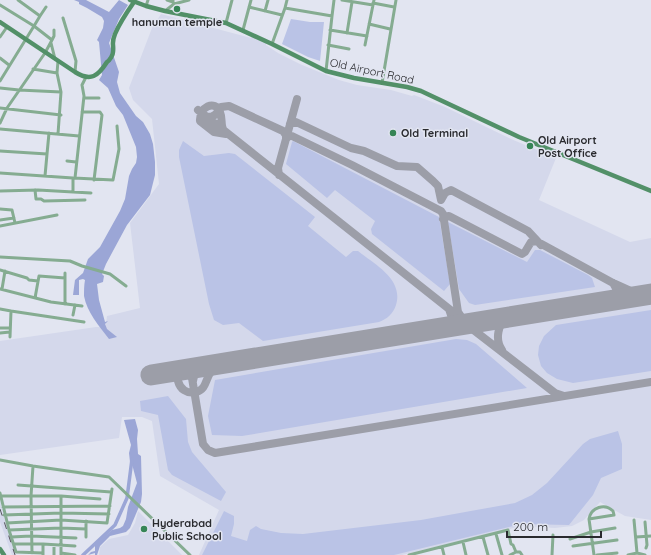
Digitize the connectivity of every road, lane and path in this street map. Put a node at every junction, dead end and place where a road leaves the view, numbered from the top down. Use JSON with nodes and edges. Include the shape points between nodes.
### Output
{"nodes":[{"id":1,"x":18,"y":0,"type":"edge"},
{"id":2,"x":148,"y":0,"type":"edge"},
{"id":3,"x":167,"y":0,"type":"edge"},
{"id":4,"x":189,"y":0,"type":"edge"},
{"id":5,"x":232,"y":0,"type":"edge"},
{"id":6,"x":251,"y":0,"type":"edge"},
{"id":7,"x":268,"y":0,"type":"edge"},
{"id":8,"x":287,"y":0,"type":"edge"},
{"id":9,"x":334,"y":0,"type":"edge"},
{"id":10,"x":342,"y":0,"type":"edge"},
{"id":11,"x":396,"y":0,"type":"edge"},
{"id":12,"x":132,"y":1,"type":"edge"},
{"id":13,"x":359,"y":1,"type":"edge"},
{"id":14,"x":174,"y":2,"type":"edge"},
{"id":15,"x":352,"y":2,"type":"junction"},
{"id":16,"x":373,"y":3,"type":"edge"},
{"id":17,"x":0,"y":5,"type":"edge"},
{"id":18,"x":146,"y":6,"type":"junction"},
{"id":19,"x":46,"y":7,"type":"dead end"},
{"id":20,"x":249,"y":7,"type":"junction"},
{"id":21,"x":394,"y":7,"type":"junction"},
{"id":22,"x":285,"y":8,"type":"junction"},
{"id":23,"x":265,"y":10,"type":"junction"},
{"id":24,"x":165,"y":11,"type":"junction"},
{"id":25,"x":282,"y":15,"type":"junction"},
{"id":26,"x":40,"y":16,"type":"junction"},
{"id":27,"x":332,"y":16,"type":"junction"},
{"id":28,"x":63,"y":18,"type":"dead end"},
{"id":29,"x":0,"y":22,"type":"edge"},
{"id":30,"x":226,"y":23,"type":"junction"},
{"id":31,"x":369,"y":24,"type":"junction"},
{"id":32,"x":34,"y":26,"type":"junction"},
{"id":33,"x":7,"y":27,"type":"junction"},
{"id":34,"x":390,"y":28,"type":"junction"},
{"id":35,"x":54,"y":30,"type":"dead end"},
{"id":36,"x":243,"y":30,"type":"junction"},
{"id":37,"x":330,"y":30,"type":"junction"},
{"id":38,"x":347,"y":32,"type":"junction"},
{"id":39,"x":367,"y":36,"type":"junction"},
{"id":40,"x":0,"y":37,"type":"edge"},
{"id":41,"x":25,"y":40,"type":"junction"},
{"id":42,"x":51,"y":42,"type":"junction"},
{"id":43,"x":272,"y":44,"type":"junction"},
{"id":44,"x":328,"y":45,"type":"junction"},
{"id":45,"x":365,"y":45,"type":"dead end"},
{"id":46,"x":349,"y":48,"type":"dead end"},
{"id":47,"x":45,"y":53,"type":"junction"},
{"id":48,"x":0,"y":58,"type":"edge"},
{"id":49,"x":57,"y":60,"type":"junction"},
{"id":50,"x":9,"y":65,"type":"junction"},
{"id":51,"x":33,"y":69,"type":"junction"},
{"id":52,"x":326,"y":71,"type":"junction"},
{"id":53,"x":58,"y":72,"type":"junction"},
{"id":54,"x":75,"y":72,"type":"junction"},
{"id":55,"x":86,"y":77,"type":"junction"},
{"id":56,"x":0,"y":81,"type":"edge"},
{"id":57,"x":382,"y":83,"type":"junction"},
{"id":58,"x":0,"y":88,"type":"edge"},
{"id":59,"x":19,"y":90,"type":"junction"},
{"id":60,"x":61,"y":92,"type":"junction"},
{"id":61,"x":84,"y":98,"type":"junction"},
{"id":62,"x":99,"y":98,"type":"dead end"},
{"id":63,"x":0,"y":108,"type":"edge"},
{"id":64,"x":7,"y":108,"type":"junction"},
{"id":65,"x":82,"y":112,"type":"junction"},
{"id":66,"x":61,"y":115,"type":"junction"},
{"id":67,"x":0,"y":123,"type":"edge"},
{"id":68,"x":117,"y":126,"type":"dead end"},
{"id":69,"x":0,"y":129,"type":"edge"},
{"id":70,"x":49,"y":134,"type":"junction"},
{"id":71,"x":58,"y":134,"type":"junction"},
{"id":72,"x":79,"y":136,"type":"junction"},
{"id":73,"x":0,"y":151,"type":"edge"},
{"id":74,"x":47,"y":154,"type":"junction"},
{"id":75,"x":67,"y":161,"type":"dead end"},
{"id":76,"x":76,"y":162,"type":"junction"},
{"id":77,"x":0,"y":173,"type":"edge"},
{"id":78,"x":45,"y":176,"type":"junction"},
{"id":79,"x":74,"y":178,"type":"junction"},
{"id":80,"x":94,"y":180,"type":"junction"},
{"id":81,"x":36,"y":190,"type":"junction"},
{"id":82,"x":0,"y":191,"type":"edge"},
{"id":83,"x":651,"y":191,"type":"edge"},
{"id":84,"x":73,"y":192,"type":"junction"},
{"id":85,"x":90,"y":193,"type":"dead end"},
{"id":86,"x":85,"y":200,"type":"dead end"},
{"id":87,"x":0,"y":209,"type":"edge"},
{"id":88,"x":56,"y":215,"type":"dead end"},
{"id":89,"x":14,"y":218,"type":"junction"},
{"id":90,"x":0,"y":220,"type":"edge"},
{"id":91,"x":15,"y":223,"type":"junction"},
{"id":92,"x":0,"y":226,"type":"edge"},
{"id":93,"x":0,"y":257,"type":"edge"},
{"id":94,"x":0,"y":270,"type":"edge"},
{"id":95,"x":5,"y":271,"type":"junction"},
{"id":96,"x":65,"y":273,"type":"dead end"},
{"id":97,"x":65,"y":278,"type":"junction"},
{"id":98,"x":38,"y":280,"type":"junction"},
{"id":99,"x":126,"y":286,"type":"dead end"},
{"id":100,"x":1,"y":289,"type":"edge"},
{"id":101,"x":35,"y":298,"type":"junction"},
{"id":102,"x":65,"y":304,"type":"junction"},
{"id":103,"x":75,"y":305,"type":"junction"},
{"id":104,"x":82,"y":306,"type":"dead end"},
{"id":105,"x":0,"y":309,"type":"edge"},
{"id":106,"x":11,"y":311,"type":"junction"},
{"id":107,"x":73,"y":315,"type":"dead end"},
{"id":108,"x":84,"y":322,"type":"dead end"},
{"id":109,"x":0,"y":328,"type":"edge"},
{"id":110,"x":10,"y":330,"type":"junction"},
{"id":111,"x":0,"y":333,"type":"edge"},
{"id":112,"x":10,"y":337,"type":"dead end"},
{"id":113,"x":0,"y":460,"type":"edge"},
{"id":114,"x":33,"y":466,"type":"junction"},
{"id":115,"x":18,"y":485,"type":"dead end"},
{"id":116,"x":32,"y":486,"type":"junction"},
{"id":117,"x":0,"y":495,"type":"edge"},
{"id":118,"x":32,"y":496,"type":"junction"},
{"id":119,"x":61,"y":496,"type":"junction"},
{"id":120,"x":100,"y":499,"type":"dead end"},
{"id":121,"x":61,"y":506,"type":"junction"},
{"id":122,"x":110,"y":506,"type":"junction"},
{"id":123,"x":3,"y":507,"type":"junction"},
{"id":124,"x":32,"y":507,"type":"junction"},
{"id":125,"x":61,"y":513,"type":"junction"},
{"id":126,"x":32,"y":514,"type":"junction"},
{"id":127,"x":88,"y":514,"type":"junction"},
{"id":128,"x":109,"y":514,"type":"junction"},
{"id":129,"x":4,"y":515,"type":"junction"},
{"id":130,"x":589,"y":519,"type":"junction"},
{"id":131,"x":60,"y":520,"type":"junction"},
{"id":132,"x":634,"y":520,"type":"dead end"},
{"id":133,"x":87,"y":521,"type":"junction"},
{"id":134,"x":32,"y":522,"type":"junction"},
{"id":135,"x":645,"y":522,"type":"dead end"},
{"id":136,"x":7,"y":523,"type":"junction"},
{"id":137,"x":61,"y":528,"type":"junction"},
{"id":138,"x":615,"y":528,"type":"dead end"},
{"id":139,"x":86,"y":529,"type":"junction"},
{"id":140,"x":9,"y":530,"type":"junction"},
{"id":141,"x":32,"y":530,"type":"junction"},
{"id":142,"x":591,"y":532,"type":"junction"},
{"id":143,"x":496,"y":534,"type":"junction"},
{"id":144,"x":553,"y":535,"type":"dead end"},
{"id":145,"x":32,"y":536,"type":"junction"},
{"id":146,"x":646,"y":536,"type":"junction"},
{"id":147,"x":651,"y":536,"type":"edge"},
{"id":148,"x":11,"y":537,"type":"junction"},
{"id":149,"x":44,"y":537,"type":"junction"},
{"id":150,"x":86,"y":537,"type":"dead end"},
{"id":151,"x":483,"y":537,"type":"junction"},
{"id":152,"x":636,"y":537,"type":"junction"},
{"id":153,"x":60,"y":538,"type":"junction"},
{"id":154,"x":76,"y":538,"type":"dead end"},
{"id":155,"x":570,"y":539,"type":"dead end"},
{"id":156,"x":618,"y":540,"type":"dead end"},
{"id":157,"x":463,"y":542,"type":"junction"},
{"id":158,"x":593,"y":543,"type":"junction"},
{"id":159,"x":14,"y":544,"type":"junction"},
{"id":160,"x":32,"y":544,"type":"junction"},
{"id":161,"x":44,"y":544,"type":"junction"},
{"id":162,"x":54,"y":545,"type":"junction"},
{"id":163,"x":61,"y":545,"type":"junction"},
{"id":164,"x":75,"y":546,"type":"dead end"},
{"id":165,"x":573,"y":546,"type":"dead end"},
{"id":166,"x":442,"y":547,"type":"junction"},
{"id":167,"x":646,"y":548,"type":"dead end"},
{"id":168,"x":0,"y":549,"type":"edge"},
{"id":169,"x":516,"y":552,"type":"junction"},
{"id":170,"x":32,"y":553,"type":"edge"},
{"id":171,"x":617,"y":553,"type":"dead end"},
{"id":172,"x":637,"y":553,"type":"junction"},
{"id":173,"x":43,"y":554,"type":"edge"},
{"id":174,"x":60,"y":554,"type":"edge"},
{"id":175,"x":421,"y":554,"type":"edge"},
{"id":176,"x":4,"y":555,"type":"edge"},
{"id":177,"x":54,"y":555,"type":"edge"},
{"id":178,"x":75,"y":555,"type":"edge"},
{"id":179,"x":190,"y":555,"type":"edge"},
{"id":180,"x":409,"y":555,"type":"edge"},
{"id":181,"x":444,"y":555,"type":"edge"},
{"id":182,"x":466,"y":555,"type":"edge"},
{"id":183,"x":488,"y":555,"type":"edge"},
{"id":184,"x":502,"y":555,"type":"edge"},
{"id":185,"x":510,"y":555,"type":"edge"},
{"id":186,"x":522,"y":555,"type":"edge"},
{"id":187,"x":552,"y":555,"type":"edge"},
{"id":188,"x":594,"y":555,"type":"edge"},
{"id":189,"x":597,"y":555,"type":"edge"},
{"id":190,"x":628,"y":555,"type":"edge"},
{"id":191,"x":645,"y":555,"type":"edge"}],
"edges":[{"from":1,"to":26,"type":"street"},
{"from":2,"to":18,"type":"street"},
{"from":3,"to":14,"type":"street"},
{"from":4,"to":14,"type":"street"},
{"from":5,"to":30,"type":"street"},
{"from":6,"to":20,"type":"street"},
{"from":7,"to":23,"type":"street"},
{"from":8,"to":22,"type":"street"},
{"from":9,"to":27,"type":"street"},
{"from":10,"to":15,"type":"street"},
{"from":11,"to":21,"type":"street"},
{"from":12,"to":18,"type":"main road","name":"Old Airport Road"},
{"from":12,"to":55,"type":"main road","via":[[115,33],[112,43],[114,52],[99,74]]},
{"from":13,"to":15,"type":"street"},
{"from":13,"to":16,"type":"street"},
{"from":14,"to":24,"type":"street"},
{"from":15,"to":38,"type":"street"},
{"from":16,"to":21,"type":"street"},
{"from":16,"to":31,"type":"street"},
{"from":17,"to":32,"type":"street"},
{"from":18,"to":24,"type":"main road","name":"Old Airport Road"},
{"from":19,"to":26,"type":"street"},
{"from":20,"to":23,"type":"street"},
{"from":20,"to":36,"type":"street"},
{"from":21,"to":34,"type":"street"},
{"from":22,"to":25,"type":"street"},
{"from":22,"to":27,"type":"street"},
{"from":23,"to":25,"type":"street"},
{"from":24,"to":30,"type":"main road","name":"Old Airport Road"},
{"from":25,"to":43,"type":"street"},
{"from":26,"to":32,"type":"street"},
{"from":27,"to":37,"type":"street"},
{"from":28,"to":54,"type":"street","via":[[76,61]]},
{"from":29,"to":33,"type":"main road"},
{"from":30,"to":36,"type":"main road","name":"Old Airport Road"},
{"from":31,"to":34,"type":"street"},
{"from":31,"to":39,"type":"street"},
{"from":32,"to":41,"type":"street"},
{"from":32,"to":42,"type":"street"},
{"from":33,"to":40,"type":"street"},
{"from":33,"to":41,"type":"main road"},
{"from":34,"to":57,"type":"street"},
{"from":35,"to":42,"type":"street"},
{"from":36,"to":43,"type":"main road","name":"Old Airport Road"},
{"from":37,"to":38,"type":"street"},
{"from":37,"to":44,"type":"street"},
{"from":38,"to":39,"type":"street"},
{"from":39,"to":45,"type":"street"},
{"from":41,"to":47,"type":"main road"},
{"from":41,"to":50,"type":"street"},
{"from":42,"to":47,"type":"street"},
{"from":42,"to":49,"type":"street"},
{"from":43,"to":52,"type":"main road","name":"Old Airport Road"},
{"from":44,"to":46,"type":"street"},
{"from":44,"to":52,"type":"street"},
{"from":47,"to":49,"type":"main road"},
{"from":47,"to":51,"type":"street"},
{"from":48,"to":50,"type":"street"},
{"from":49,"to":53,"type":"street"},
{"from":49,"to":54,"type":"main road"},
{"from":50,"to":56,"type":"street"},
{"from":51,"to":53,"type":"street"},
{"from":51,"to":59,"type":"street"},
{"from":52,"to":57,"type":"main road","name":"Old Airport Road"},
{"from":53,"to":60,"type":"street"},
{"from":54,"to":55,"type":"main road"},
{"from":55,"to":61,"type":"street","via":[[82,85]]},
{"from":57,"to":83,"type":"main road","name":"Old Airport Road","via":[[421,92],[519,137]]},
{"from":58,"to":59,"type":"street"},
{"from":59,"to":60,"type":"street"},
{"from":59,"to":64,"type":"street"},
{"from":60,"to":66,"type":"street"},
{"from":61,"to":62,"type":"street"},
{"from":61,"to":65,"type":"street"},
{"from":63,"to":64,"type":"street"},
{"from":64,"to":66,"type":"street"},
{"from":64,"to":67,"type":"street"},
{"from":65,"to":72,"type":"street"},
{"from":65,"to":80,"type":"street","via":[[100,112],[102,115]]},
{"from":66,"to":71,"type":"street"},
{"from":68,"to":80,"type":"street","via":[[119,149],[113,180]]},
{"from":69,"to":70,"type":"street"},
{"from":70,"to":71,"type":"street"},
{"from":70,"to":74,"type":"street"},
{"from":71,"to":72,"type":"street"},
{"from":72,"to":76,"type":"street"},
{"from":73,"to":74,"type":"street"},
{"from":74,"to":78,"type":"street"},
{"from":75,"to":76,"type":"street"},
{"from":76,"to":79,"type":"street"},
{"from":77,"to":78,"type":"street"},
{"from":78,"to":79,"type":"street"},
{"from":79,"to":80,"type":"street"},
{"from":79,"to":84,"type":"street"},
{"from":81,"to":82,"type":"street"},
{"from":81,"to":84,"type":"street"},
{"from":81,"to":86,"type":"street","via":[[36,199],[44,201]]},
{"from":84,"to":85,"type":"street"},
{"from":87,"to":89,"type":"street","via":[[11,209]]},
{"from":88,"to":91,"type":"street"},
{"from":89,"to":90,"type":"street"},
{"from":89,"to":91,"type":"street"},
{"from":91,"to":92,"type":"street"},
{"from":93,"to":99,"type":"street","via":[[70,261],[110,274]]},
{"from":94,"to":95,"type":"street"},
{"from":95,"to":98,"type":"street","via":[[29,280]]},
{"from":95,"to":100,"type":"street"},
{"from":96,"to":97,"type":"street"},
{"from":97,"to":98,"type":"street","via":[[38,276]]},
{"from":97,"to":102,"type":"street"},
{"from":98,"to":101,"type":"street"},
{"from":100,"to":101,"type":"street"},
{"from":101,"to":102,"type":"street"},
{"from":102,"to":103,"type":"street"},
{"from":103,"to":104,"type":"street"},
{"from":103,"to":107,"type":"street"},
{"from":105,"to":106,"type":"street"},
{"from":106,"to":108,"type":"street"},
{"from":106,"to":110,"type":"street"},
{"from":109,"to":110,"type":"street"},
{"from":110,"to":111,"type":"street"},
{"from":110,"to":112,"type":"street"},
{"from":113,"to":114,"type":"street"},
{"from":114,"to":116,"type":"street"},
{"from":114,"to":179,"type":"street","via":[[109,477]]},
{"from":115,"to":116,"type":"street"},
{"from":116,"to":118,"type":"street"},
{"from":116,"to":122,"type":"street","via":[[112,491]]},
{"from":117,"to":118,"type":"street"},
{"from":117,"to":123,"type":"street"},
{"from":118,"to":119,"type":"street"},
{"from":118,"to":124,"type":"street"},
{"from":119,"to":120,"type":"street"},
{"from":119,"to":121,"type":"street"},
{"from":121,"to":122,"type":"street"},
{"from":121,"to":124,"type":"street"},
{"from":121,"to":125,"type":"street"},
{"from":122,"to":128,"type":"street"},
{"from":123,"to":124,"type":"street"},
{"from":123,"to":129,"type":"street"},
{"from":124,"to":126,"type":"street"},
{"from":125,"to":126,"type":"street"},
{"from":125,"to":127,"type":"street"},
{"from":125,"to":131,"type":"street"},
{"from":126,"to":129,"type":"street"},
{"from":126,"to":134,"type":"street"},
{"from":127,"to":128,"type":"street"},
{"from":127,"to":133,"type":"street"},
{"from":128,"to":133,"type":"street","via":[[107,523]]},
{"from":129,"to":136,"type":"street"},
{"from":130,"to":130,"type":"street","via":[[614,515],[614,511],[607,507],[597,508],[591,512]]},
{"from":130,"to":142,"type":"street"},
{"from":131,"to":133,"type":"street"},
{"from":131,"to":134,"type":"street"},
{"from":131,"to":137,"type":"street"},
{"from":132,"to":152,"type":"street"},
{"from":133,"to":139,"type":"street"},
{"from":134,"to":136,"type":"street"},
{"from":134,"to":141,"type":"street"},
{"from":135,"to":146,"type":"street"},
{"from":136,"to":140,"type":"street"},
{"from":137,"to":139,"type":"street"},
{"from":137,"to":141,"type":"street"},
{"from":137,"to":153,"type":"street"},
{"from":138,"to":142,"type":"street"},
{"from":139,"to":150,"type":"street"},
{"from":140,"to":141,"type":"street"},
{"from":140,"to":148,"type":"street"},
{"from":141,"to":145,"type":"street"},
{"from":142,"to":155,"type":"street"},
{"from":142,"to":158,"type":"street"},
{"from":143,"to":151,"type":"street"},
{"from":143,"to":169,"type":"street","via":[[508,530]]},
{"from":143,"to":184,"type":"street"},
{"from":144,"to":187,"type":"street"},
{"from":145,"to":148,"type":"street"},
{"from":145,"to":149,"type":"street"},
{"from":145,"to":160,"type":"street"},
{"from":146,"to":147,"type":"street"},
{"from":146,"to":152,"type":"street"},
{"from":146,"to":167,"type":"street"},
{"from":148,"to":159,"type":"street"},
{"from":149,"to":153,"type":"street"},
{"from":149,"to":161,"type":"street"},
{"from":151,"to":157,"type":"street"},
{"from":151,"to":183,"type":"street"},
{"from":152,"to":172,"type":"street"},
{"from":153,"to":154,"type":"street"},
{"from":153,"to":163,"type":"street"},
{"from":156,"to":158,"type":"street"},
{"from":157,"to":166,"type":"street"},
{"from":157,"to":182,"type":"street"},
{"from":158,"to":165,"type":"street"},
{"from":158,"to":188,"type":"street"},
{"from":159,"to":160,"type":"street"},
{"from":159,"to":170,"type":"street","via":[[16,552]]},
{"from":160,"to":161,"type":"street"},
{"from":160,"to":170,"type":"street"},
{"from":161,"to":162,"type":"street"},
{"from":161,"to":173,"type":"street"},
{"from":162,"to":163,"type":"street"},
{"from":162,"to":177,"type":"street"},
{"from":163,"to":164,"type":"street"},
{"from":163,"to":174,"type":"street"},
{"from":166,"to":175,"type":"street"},
{"from":166,"to":181,"type":"street"},
{"from":168,"to":176,"type":"main road"},
{"from":169,"to":185,"type":"street"},
{"from":169,"to":186,"type":"street"},
{"from":170,"to":173,"type":"street"},
{"from":171,"to":189,"type":"street"},
{"from":172,"to":190,"type":"street"},
{"from":172,"to":191,"type":"street"},
{"from":174,"to":178,"type":"street"},
{"from":175,"to":180,"type":"street"}]}
